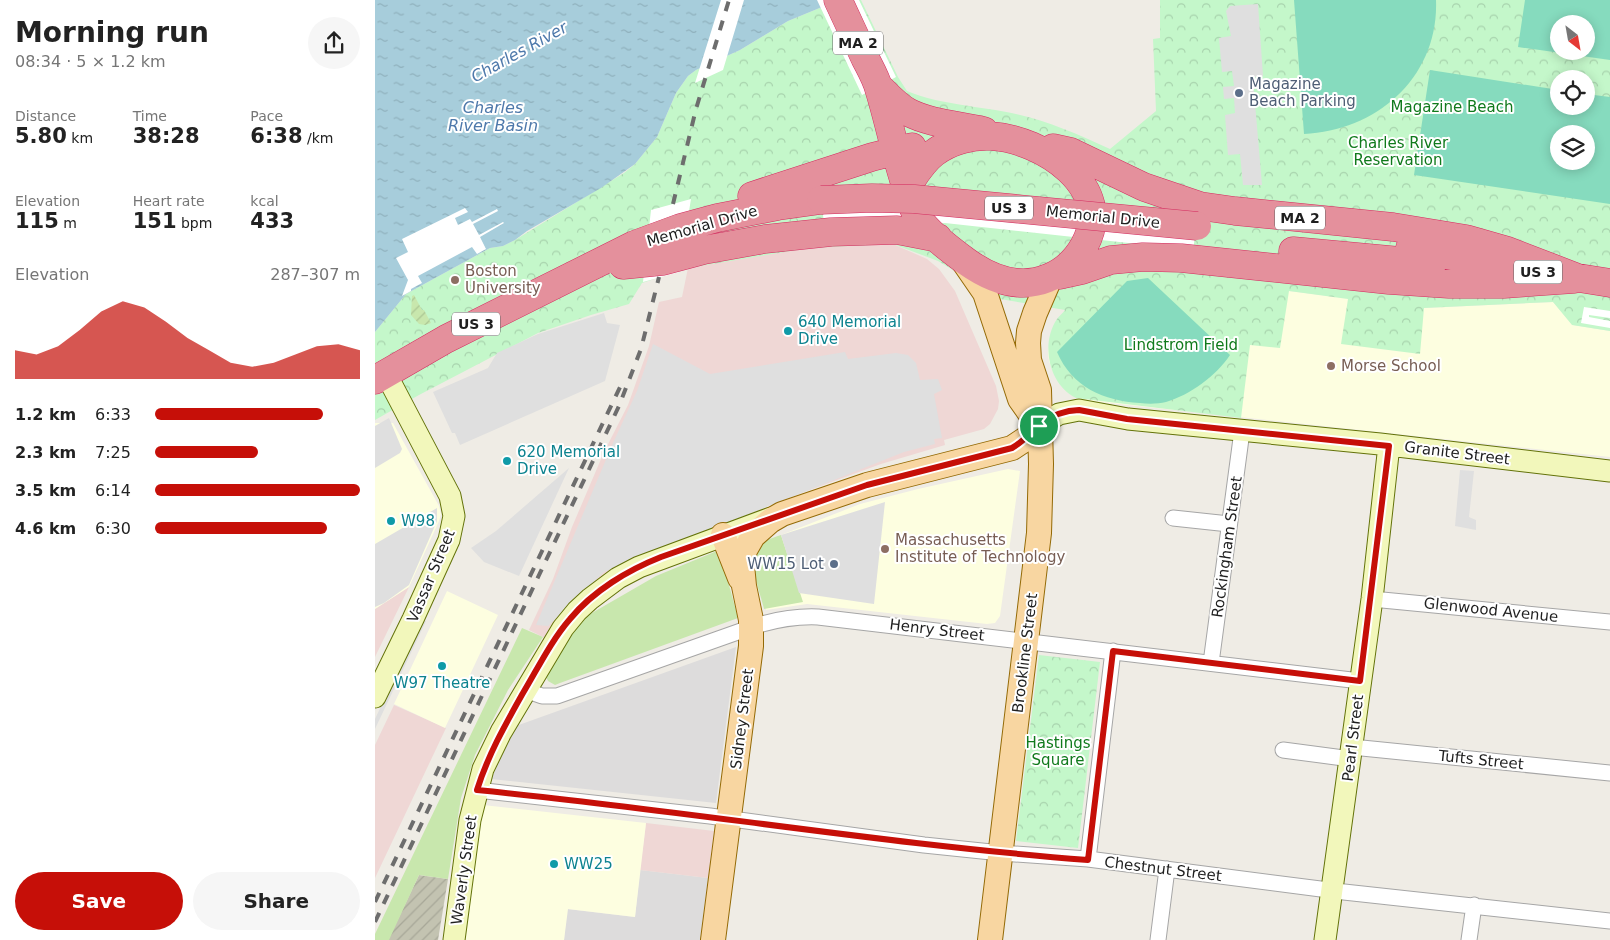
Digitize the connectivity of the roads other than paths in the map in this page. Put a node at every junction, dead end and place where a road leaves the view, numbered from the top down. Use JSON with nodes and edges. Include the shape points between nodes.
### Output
{"nodes":[{"id":1,"x":838,"y":0,"type":"edge"},
{"id":2,"x":879,"y":87,"type":"junction"},
{"id":3,"x":973,"y":137,"type":"junction"},
{"id":4,"x":1014,"y":141,"type":"junction"},
{"id":5,"x":895,"y":150,"type":"junction"},
{"id":6,"x":906,"y":188,"type":"junction"},
{"id":7,"x":938,"y":238,"type":"junction"},
{"id":8,"x":959,"y":256,"type":"junction"},
{"id":9,"x":621,"y":258,"type":"junction"},
{"id":10,"x":1051,"y":276,"type":"junction"},
{"id":11,"x":1578,"y":278,"type":"junction"},
{"id":12,"x":1610,"y":284,"type":"edge"},
{"id":13,"x":380,"y":377,"type":"edge"},
{"id":14,"x":1039,"y":426,"type":"junction"},
{"id":15,"x":1243,"y":430,"type":"junction"},
{"id":16,"x":1389,"y":446,"type":"junction"},
{"id":17,"x":1610,"y":471,"type":"edge"},
{"id":18,"x":782,"y":514,"type":"junction"},
{"id":19,"x":1173,"y":518,"type":"dead end"},
{"id":20,"x":1229,"y":524,"type":"junction"},
{"id":21,"x":723,"y":535,"type":"junction"},
{"id":22,"x":744,"y":586,"type":"junction"},
{"id":23,"x":1371,"y":599,"type":"junction"},
{"id":24,"x":1610,"y":622,"type":"edge"},
{"id":25,"x":752,"y":627,"type":"junction"},
{"id":26,"x":1026,"y":641,"type":"junction"},
{"id":27,"x":1113,"y":651,"type":"junction"},
{"id":28,"x":1211,"y":663,"type":"junction"},
{"id":29,"x":1360,"y":681,"type":"junction"},
{"id":30,"x":525,"y":690,"type":"junction"},
{"id":31,"x":375,"y":697,"type":"edge"},
{"id":32,"x":1283,"y":750,"type":"dead end"},
{"id":33,"x":1351,"y":753,"type":"junction"},
{"id":34,"x":1610,"y":773,"type":"edge"},
{"id":35,"x":477,"y":790,"type":"junction"},
{"id":36,"x":729,"y":819,"type":"junction"},
{"id":37,"x":1001,"y":853,"type":"junction"},
{"id":38,"x":1088,"y":860,"type":"junction"},
{"id":39,"x":1167,"y":869,"type":"junction"},
{"id":40,"x":1331,"y":890,"type":"junction"},
{"id":41,"x":1473,"y":905,"type":"junction"},
{"id":42,"x":1610,"y":921,"type":"edge"},
{"id":43,"x":454,"y":940,"type":"edge"},
{"id":44,"x":713,"y":940,"type":"edge"},
{"id":45,"x":990,"y":940,"type":"edge"},
{"id":46,"x":1159,"y":940,"type":"edge"},
{"id":47,"x":1325,"y":940,"type":"edge"},
{"id":48,"x":1469,"y":940,"type":"edge"}],
"edges":[{"from":1,"to":2,"type":"highway","number":"MA 2"},
{"from":2,"to":4,"type":"highway","number":"MA 2","via":[[901,107],[917,116]]},
{"from":2,"to":5,"type":"highway","number":"MA 2"},
{"from":3,"to":4,"type":"highway"},
{"from":3,"to":5,"type":"highway"},
{"from":3,"to":6,"type":"highway","via":[[950,143],[934,153]]},
{"from":4,"to":10,"type":"highway","via":[[1057,159],[1071,170],[1084,188],[1090,205],[1091,227],[1083,247],[1068,266]]},
{"from":4,"to":11,"type":"highway","number":"MA 2","via":[[1071,152],[1144,187],[1200,206],[1466,238],[1499,247]]},
{"from":5,"to":6,"type":"highway","number":"MA 2"},
{"from":5,"to":9,"type":"highway","via":[[656,225]]},
{"from":6,"to":7,"type":"highway","number":"MA 2","via":[[919,218]]},
{"from":7,"to":8,"type":"highway","number":"MA 2"},
{"from":7,"to":9,"type":"highway","via":[[897,230],[821,232],[765,239],[663,261]]},
{"from":8,"to":10,"type":"highway","number":"MA 2","via":[[984,273],[1004,281],[1031,282]]},
{"from":8,"to":14,"type":"main road","via":[[985,293],[1019,399]]},
{"from":9,"to":11,"type":"highway","name":"Memorial Drive","number":"US 3","via":[[822,208],[1196,233],[1426,264],[1498,266]]},
{"from":9,"to":13,"type":"highway","name":"Memorial Drive","number":"US 3","via":[[569,278],[446,339]]},
{"from":10,"to":11,"type":"highway","number":"MA 2","via":[[1111,260],[1143,257],[1440,284],[1494,285]]},
{"from":10,"to":14,"type":"main road","name":"Brookline Street","via":[[1035,313],[1028,343],[1029,360],[1039,390]]},
{"from":11,"to":12,"type":"highway","name":"Memorial Drive","number":"US 3"},
{"from":13,"to":31,"type":"street","name":"Vassar Street","via":[[447,491],[454,516],[449,540]]},
{"from":14,"to":15,"type":"street","name":"Granite Street","via":[[1059,414],[1079,410],[1127,419]]},
{"from":14,"to":18,"type":"main road","name":"Waverly Street","via":[[1023,441],[1007,449],[873,483]]},
{"from":14,"to":26,"type":"main road","name":"Brookline Street","via":[[1039,533]]},
{"from":15,"to":16,"type":"street","name":"Granite Street"},
{"from":15,"to":20,"type":"street","name":"Rockingham Street"},
{"from":16,"to":17,"type":"street","name":"Granite Street"},
{"from":16,"to":23,"type":"street","name":"Pearl Street"},
{"from":18,"to":21,"type":"street","name":"Waverly Street"},
{"from":18,"to":22,"type":"main road","name":"Sidney Street","via":[[764,526],[749,543],[742,565]]},
{"from":19,"to":20,"type":"street"},
{"from":20,"to":28,"type":"street","name":"Rockingham Street"},
{"from":21,"to":22,"type":"main road"},
{"from":21,"to":30,"type":"street","name":"Waverly Street","via":[[639,567],[590,599],[563,628]]},
{"from":22,"to":25,"type":"main road","name":"Sidney Street"},
{"from":23,"to":24,"type":"street","name":"Glenwood Avenue"},
{"from":23,"to":29,"type":"street","name":"Pearl Street"},
{"from":25,"to":26,"type":"street","name":"Henry Street","via":[[785,618],[818,617]]},
{"from":25,"to":30,"type":"street","name":"Henry Street","via":[[557,696],[545,697]]},
{"from":25,"to":36,"type":"main road","name":"Sidney Street"},
{"from":26,"to":27,"type":"street","name":"Henry Street"},
{"from":26,"to":37,"type":"main road","name":"Brookline Street"},
{"from":27,"to":28,"type":"street","name":"Henry Street"},
{"from":27,"to":38,"type":"street"},
{"from":28,"to":29,"type":"street","name":"Henry Street"},
{"from":29,"to":33,"type":"street","name":"Pearl Street"},
{"from":30,"to":35,"type":"street","name":"Waverly Street","via":[[495,744]]},
{"from":32,"to":33,"type":"street","name":"Tufts Street"},
{"from":33,"to":34,"type":"street","name":"Tufts Street"},
{"from":33,"to":40,"type":"street","name":"Pearl Street"},
{"from":35,"to":36,"type":"street","name":"Chestnut Street"},
{"from":35,"to":43,"type":"street","name":"Waverly Street"},
{"from":36,"to":37,"type":"street","name":"Chestnut Street"},
{"from":36,"to":44,"type":"main road","name":"Sidney Street"},
{"from":37,"to":38,"type":"street","name":"Chestnut Street"},
{"from":37,"to":45,"type":"main road","name":"Brookline Street"},
{"from":38,"to":39,"type":"street","name":"Chestnut Street"},
{"from":39,"to":40,"type":"street","name":"Chestnut Street"},
{"from":39,"to":46,"type":"street"},
{"from":40,"to":41,"type":"street","name":"Chestnut Street"},
{"from":40,"to":47,"type":"street","name":"Pearl Street"},
{"from":41,"to":42,"type":"street","name":"Chestnut Street"},
{"from":41,"to":48,"type":"street"}]}
